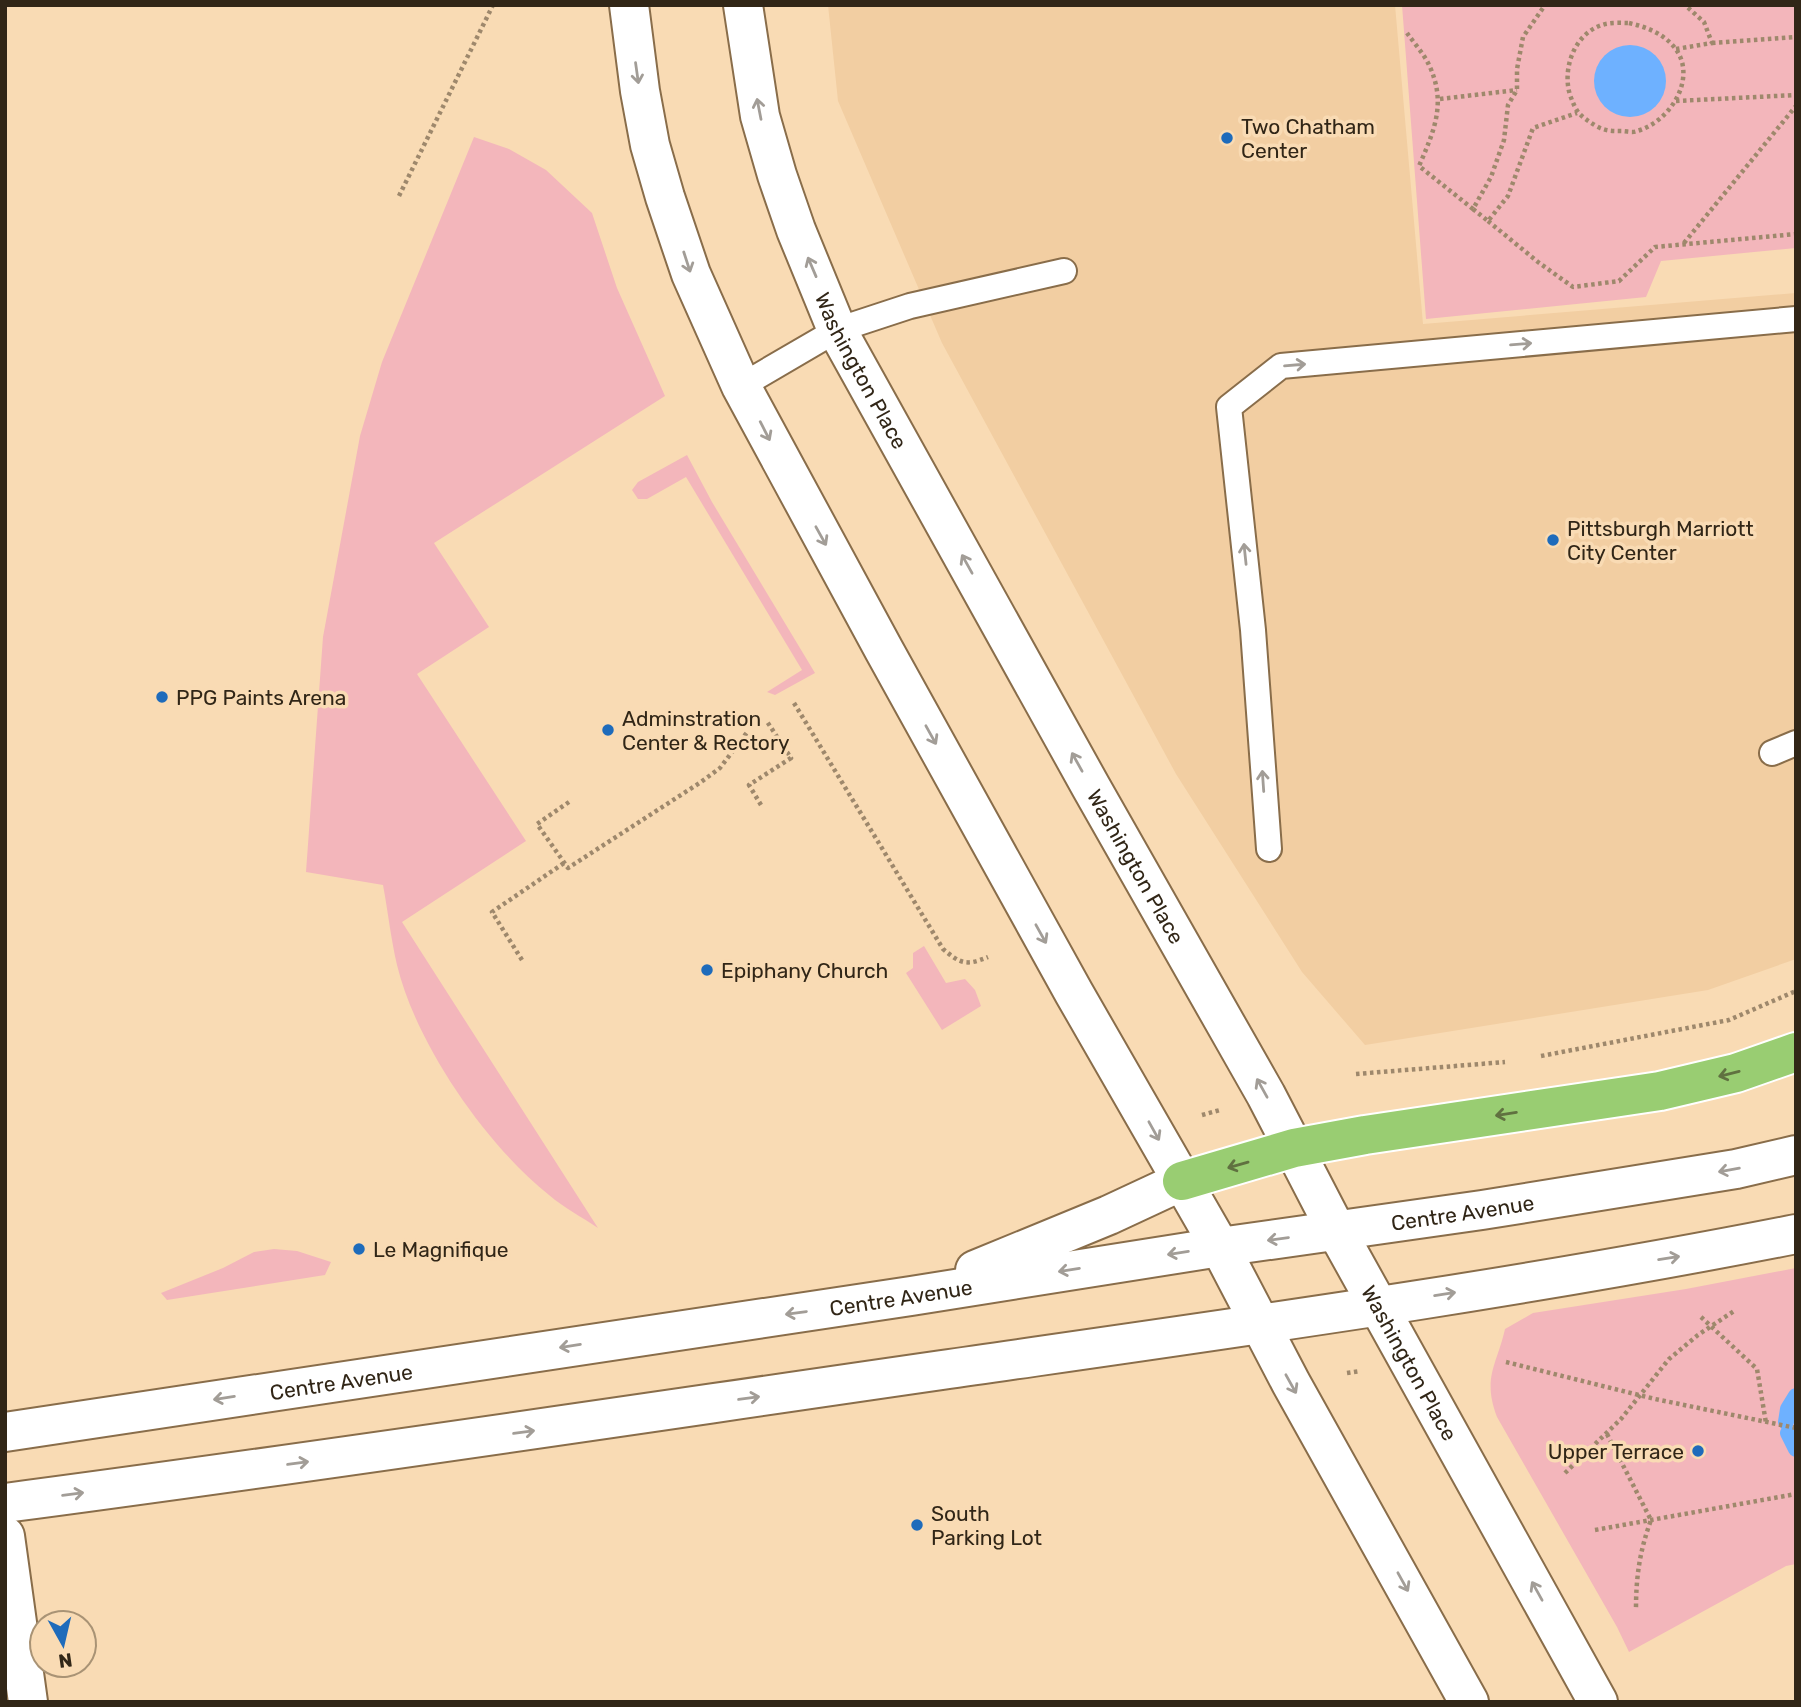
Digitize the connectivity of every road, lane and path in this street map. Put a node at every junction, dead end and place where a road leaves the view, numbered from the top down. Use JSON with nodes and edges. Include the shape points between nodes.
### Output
{"nodes":[{"id":1,"x":493,"y":5,"type":"edge"},
{"id":2,"x":629,"y":5,"type":"edge"},
{"id":3,"x":743,"y":5,"type":"edge"},
{"id":4,"x":1545,"y":5,"type":"edge"},
{"id":5,"x":1685,"y":5,"type":"edge"},
{"id":6,"x":1407,"y":33,"type":"dead end"},
{"id":7,"x":1796,"y":37,"type":"edge"},
{"id":8,"x":1712,"y":43,"type":"junction"},
{"id":9,"x":1676,"y":48,"type":"junction"},
{"id":10,"x":1517,"y":90,"type":"junction"},
{"id":11,"x":1796,"y":95,"type":"edge"},
{"id":12,"x":1440,"y":99,"type":"junction"},
{"id":13,"x":1676,"y":101,"type":"junction"},
{"id":14,"x":1796,"y":106,"type":"edge"},
{"id":15,"x":1577,"y":113,"type":"junction"},
{"id":16,"x":399,"y":196,"type":"dead end"},
{"id":17,"x":1474,"y":209,"type":"junction"},
{"id":18,"x":1488,"y":221,"type":"junction"},
{"id":19,"x":1796,"y":234,"type":"edge"},
{"id":20,"x":1683,"y":244,"type":"junction"},
{"id":21,"x":1064,"y":271,"type":"dead end"},
{"id":22,"x":1796,"y":319,"type":"edge"},
{"id":23,"x":837,"y":330,"type":"junction"},
{"id":24,"x":741,"y":386,"type":"junction"},
{"id":25,"x":794,"y":704,"type":"dead end"},
{"id":26,"x":766,"y":720,"type":"dead end"},
{"id":27,"x":748,"y":731,"type":"dead end"},
{"id":28,"x":1796,"y":743,"type":"edge"},
{"id":29,"x":1772,"y":753,"type":"dead end"},
{"id":30,"x":569,"y":802,"type":"dead end"},
{"id":31,"x":761,"y":805,"type":"dead end"},
{"id":32,"x":1269,"y":849,"type":"dead end"},
{"id":33,"x":564,"y":863,"type":"junction"},
{"id":34,"x":988,"y":957,"type":"dead end"},
{"id":35,"x":522,"y":960,"type":"dead end"},
{"id":36,"x":1796,"y":991,"type":"edge"},
{"id":37,"x":1796,"y":1052,"type":"edge"},
{"id":38,"x":1533,"y":1058,"type":"dead end"},
{"id":39,"x":1506,"y":1062,"type":"dead end"},
{"id":40,"x":1356,"y":1074,"type":"dead end"},
{"id":41,"x":1224,"y":1108,"type":"dead end"},
{"id":42,"x":1202,"y":1115,"type":"dead end"},
{"id":43,"x":1294,"y":1148,"type":"junction"},
{"id":44,"x":1796,"y":1155,"type":"edge"},
{"id":45,"x":1182,"y":1181,"type":"junction"},
{"id":46,"x":1336,"y":1230,"type":"junction"},
{"id":47,"x":1796,"y":1234,"type":"edge"},
{"id":48,"x":1220,"y":1247,"type":"junction"},
{"id":49,"x":911,"y":1296,"type":"junction"},
{"id":50,"x":1377,"y":1305,"type":"junction"},
{"id":51,"x":1734,"y":1311,"type":"dead end"},
{"id":52,"x":1701,"y":1317,"type":"dead end"},
{"id":53,"x":1260,"y":1324,"type":"junction"},
{"id":54,"x":1711,"y":1327,"type":"junction"},
{"id":55,"x":1506,"y":1362,"type":"dead end"},
{"id":56,"x":1640,"y":1396,"type":"junction"},
{"id":57,"x":1766,"y":1423,"type":"junction"},
{"id":58,"x":1796,"y":1428,"type":"edge"},
{"id":59,"x":5,"y":1432,"type":"edge"},
{"id":60,"x":1607,"y":1434,"type":"junction"},
{"id":61,"x":1565,"y":1473,"type":"dead end"},
{"id":62,"x":1796,"y":1494,"type":"edge"},
{"id":63,"x":5,"y":1503,"type":"edge"},
{"id":64,"x":1651,"y":1520,"type":"junction"},
{"id":65,"x":1595,"y":1530,"type":"dead end"},
{"id":66,"x":5,"y":1536,"type":"edge"},
{"id":67,"x":1636,"y":1608,"type":"dead end"},
{"id":68,"x":28,"y":1702,"type":"edge"},
{"id":69,"x":1469,"y":1702,"type":"edge"},
{"id":70,"x":1598,"y":1702,"type":"edge"}],
"edges":[{"from":1,"to":16,"type":"path"},
{"from":2,"to":24,"type":"main road","one_way":true,"via":[[650,145],[665,197],[691,274]]},
{"from":23,"to":3,"type":"main road","name":"Washington Place","one_way":true,"via":[[777,175],[760,116]]},
{"from":4,"to":10,"type":"path","via":[[1523,37]]},
{"from":5,"to":8,"type":"path","via":[[1704,22]]},
{"from":6,"to":12,"type":"path","via":[[1429,65]]},
{"from":7,"to":8,"type":"path"},
{"from":8,"to":9,"type":"path"},
{"from":9,"to":13,"type":"path","via":[[1684,71]]},
{"from":9,"to":15,"type":"path","via":[[1657,32],[1629,23],[1602,25],[1581,38],[1571,56],[1567,83]]},
{"from":10,"to":12,"type":"path"},
{"from":10,"to":17,"type":"path","via":[[1508,105],[1504,140],[1491,177]]},
{"from":11,"to":13,"type":"path"},
{"from":12,"to":17,"type":"path","via":[[1434,130],[1419,166]]},
{"from":13,"to":15,"type":"path","via":[[1661,119],[1636,132],[1604,131]]},
{"from":14,"to":20,"type":"path"},
{"from":15,"to":18,"type":"path","via":[[1533,128],[1508,196]]},
{"from":17,"to":18,"type":"path"},
{"from":18,"to":20,"type":"path","via":[[1573,287],[1619,281],[1655,247]]},
{"from":19,"to":20,"type":"path"},
{"from":21,"to":23,"type":"lane","via":[[909,306]]},
{"from":32,"to":22,"type":"lane","one_way":true,"via":[[1253,630],[1229,407],[1281,366]]},
{"from":23,"to":24,"type":"lane"},
{"from":43,"to":23,"type":"main road","name":"Washington Place","one_way":true},
{"from":24,"to":45,"type":"main road","one_way":true,"via":[[890,662]]},
{"from":25,"to":34,"type":"path","via":[[943,949],[958,962]]},
{"from":26,"to":31,"type":"path","via":[[791,758],[748,785]]},
{"from":27,"to":33,"type":"path","via":[[720,768],[702,782],[568,868]]},
{"from":28,"to":29,"type":"lane"},
{"from":30,"to":33,"type":"path","via":[[537,824]]},
{"from":33,"to":35,"type":"path","via":[[492,912]]},
{"from":36,"to":38,"type":"path","via":[[1729,1020]]},
{"from":37,"to":43,"type":"highway","one_way":true,"via":[[1660,1091]]},
{"from":39,"to":40,"type":"path"},
{"from":41,"to":42,"type":"path"},
{"from":43,"to":45,"type":"highway","one_way":true},
{"from":43,"to":46,"type":"main road","name":"Washington Place"},
{"from":44,"to":46,"type":"main road","name":"Centre Avenue","one_way":true,"via":[[1735,1169]]},
{"from":45,"to":48,"type":"main road"},
{"from":45,"to":49,"type":"main road"},
{"from":46,"to":48,"type":"main road","name":"Centre Avenue","one_way":true},
{"from":46,"to":50,"type":"main road","name":"Washington Place"},
{"from":50,"to":47,"type":"main road","one_way":true},
{"from":48,"to":49,"type":"main road","name":"Centre Avenue","one_way":true},
{"from":48,"to":53,"type":"main road"},
{"from":49,"to":59,"type":"main road","name":"Centre Avenue","one_way":true},
{"from":50,"to":53,"type":"main road"},
{"from":70,"to":50,"type":"main road","name":"Washington Place","one_way":true},
{"from":51,"to":54,"type":"path"},
{"from":52,"to":54,"type":"path"},
{"from":63,"to":53,"type":"main road","one_way":true},
{"from":53,"to":69,"type":"main road","one_way":true},
{"from":54,"to":56,"type":"path","via":[[1669,1359]]},
{"from":54,"to":57,"type":"path","via":[[1757,1369]]},
{"from":55,"to":56,"type":"path"},
{"from":56,"to":57,"type":"path"},
{"from":56,"to":60,"type":"path"},
{"from":57,"to":58,"type":"path"},
{"from":60,"to":61,"type":"path"},
{"from":60,"to":64,"type":"path"},
{"from":62,"to":64,"type":"path"},
{"from":64,"to":65,"type":"path"},
{"from":64,"to":67,"type":"path","via":[[1639,1556]]},
{"from":66,"to":68,"type":"main road"}]}
